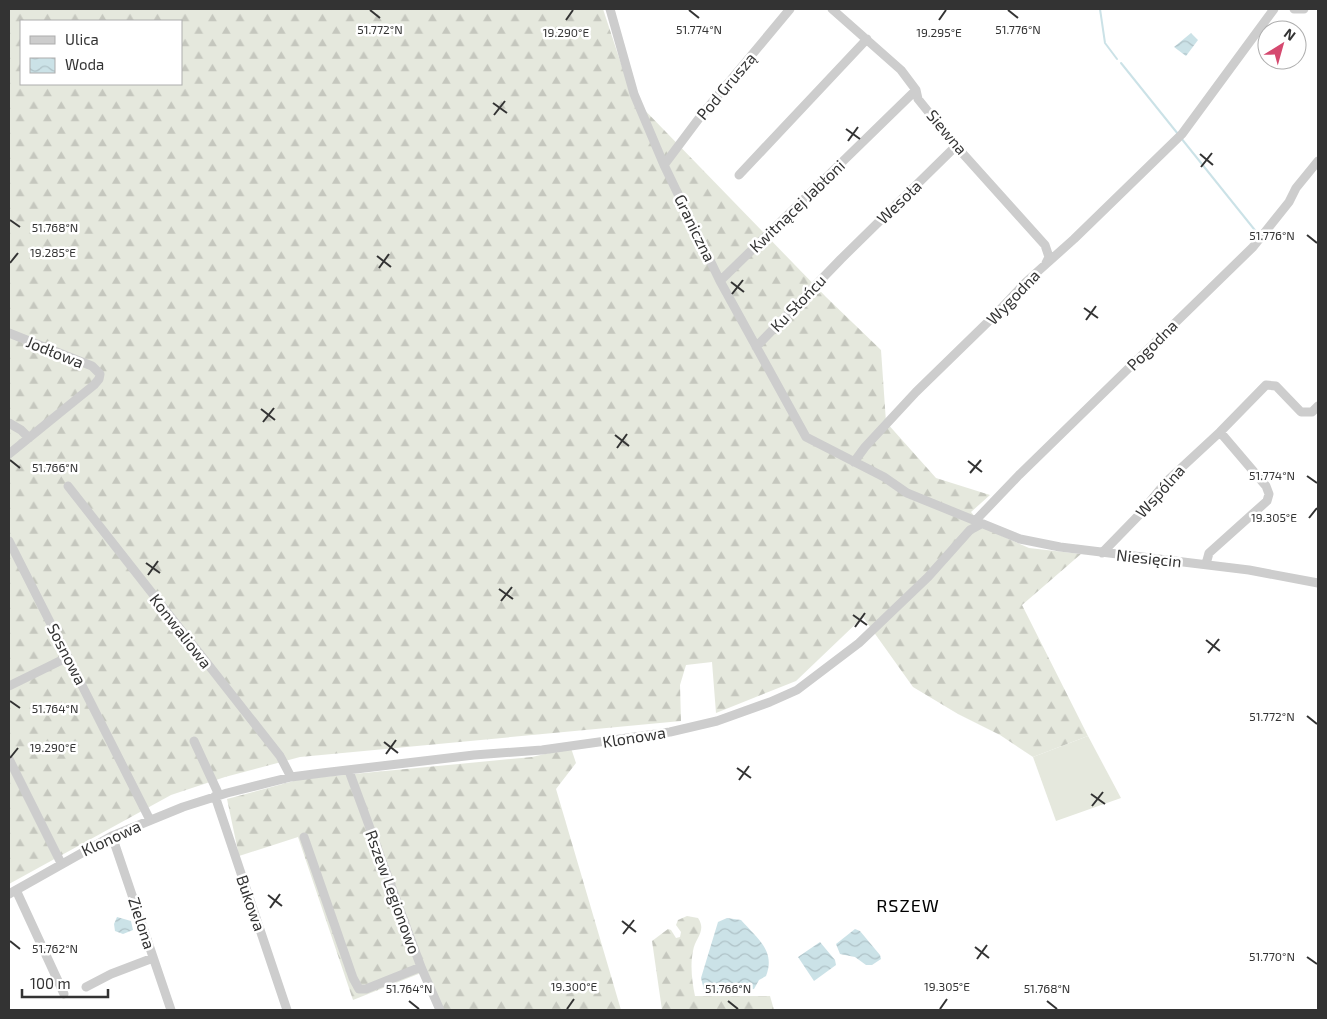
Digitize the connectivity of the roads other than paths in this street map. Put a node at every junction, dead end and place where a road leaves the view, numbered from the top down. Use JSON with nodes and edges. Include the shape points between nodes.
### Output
{"nodes":[{"id":1,"x":610,"y":9,"type":"edge"},
{"id":2,"x":790,"y":9,"type":"edge"},
{"id":3,"x":832,"y":9,"type":"edge"},
{"id":4,"x":1274,"y":9,"type":"edge"},
{"id":5,"x":1294,"y":9,"type":"edge"},
{"id":6,"x":1304,"y":9,"type":"edge"},
{"id":7,"x":867,"y":39,"type":"junction"},
{"id":8,"x":916,"y":90,"type":"junction"},
{"id":9,"x":956,"y":146,"type":"junction"},
{"id":10,"x":1318,"y":160,"type":"edge"},
{"id":11,"x":664,"y":165,"type":"junction"},
{"id":12,"x":739,"y":175,"type":"dead end"},
{"id":13,"x":841,"y":259,"type":"joint"},
{"id":14,"x":1046,"y":264,"type":"junction"},
{"id":15,"x":720,"y":281,"type":"junction"},
{"id":16,"x":9,"y":333,"type":"edge"},
{"id":17,"x":756,"y":347,"type":"junction"},
{"id":18,"x":1318,"y":406,"type":"edge"},
{"id":19,"x":9,"y":423,"type":"edge"},
{"id":20,"x":1220,"y":432,"type":"junction"},
{"id":21,"x":806,"y":437,"type":"joint"},
{"id":22,"x":29,"y":438,"type":"junction"},
{"id":23,"x":9,"y":454,"type":"edge"},
{"id":24,"x":854,"y":462,"type":"junction"},
{"id":25,"x":68,"y":486,"type":"dead end"},
{"id":26,"x":978,"y":523,"type":"junction"},
{"id":27,"x":9,"y":541,"type":"edge"},
{"id":28,"x":1102,"y":553,"type":"junction"},
{"id":29,"x":1206,"y":564,"type":"junction"},
{"id":30,"x":1318,"y":583,"type":"edge"},
{"id":31,"x":68,"y":656,"type":"junction"},
{"id":32,"x":9,"y":686,"type":"edge"},
{"id":33,"x":194,"y":741,"type":"dead end"},
{"id":34,"x":9,"y":759,"type":"edge"},
{"id":35,"x":350,"y":772,"type":"junction"},
{"id":36,"x":291,"y":777,"type":"junction"},
{"id":37,"x":217,"y":796,"type":"junction"},
{"id":38,"x":150,"y":820,"type":"junction"},
{"id":39,"x":112,"y":836,"type":"junction"},
{"id":40,"x":304,"y":837,"type":"dead end"},
{"id":41,"x":61,"y":863,"type":"junction"},
{"id":42,"x":12,"y":892,"type":"edge"},
{"id":43,"x":154,"y":958,"type":"junction"},
{"id":44,"x":421,"y":967,"type":"junction"},
{"id":45,"x":86,"y":987,"type":"dead end"},
{"id":46,"x":64,"y":994,"type":"dead end"},
{"id":47,"x":172,"y":1010,"type":"edge"},
{"id":48,"x":287,"y":1010,"type":"edge"},
{"id":49,"x":440,"y":1010,"type":"edge"}],
"edges":[{"from":1,"to":11,"type":"street","name":"Graniczna","via":[[634,94]]},
{"from":2,"to":11,"type":"street","name":"Pod Gruszą"},
{"from":3,"to":7,"type":"street","name":"Siewna"},
{"from":4,"to":14,"type":"street","name":"Wygodna","via":[[1180,136]]},
{"from":5,"to":6,"type":"street"},
{"from":7,"to":8,"type":"street","name":"Siewna","via":[[901,70]]},
{"from":7,"to":12,"type":"street"},
{"from":8,"to":9,"type":"street","name":"Siewna","via":[[918,99]]},
{"from":8,"to":15,"type":"street","name":"Kwitnącej Jabłoni"},
{"from":9,"to":13,"type":"street","name":"Wesoła"},
{"from":9,"to":14,"type":"street","name":"Siewna","via":[[1046,245],[1049,257]]},
{"from":10,"to":26,"type":"street","name":"Pogodna","via":[[1261,238]]},
{"from":11,"to":15,"type":"street","name":"Graniczna"},
{"from":13,"to":17,"type":"street","name":"Ku Słońcu"},
{"from":14,"to":24,"type":"street","name":"Wygodna","via":[[916,392]]},
{"from":15,"to":17,"type":"street","name":"Graniczna"},
{"from":16,"to":22,"type":"street","name":"Jodłowa","via":[[92,366],[100,374],[94,385]]},
{"from":17,"to":21,"type":"street","name":"Graniczna"},
{"from":18,"to":20,"type":"street","name":"Wspólna","via":[[1312,412],[1301,412],[1276,386],[1266,385]]},
{"from":19,"to":22,"type":"street"},
{"from":20,"to":28,"type":"street","name":"Wspólna","via":[[1166,482]]},
{"from":20,"to":29,"type":"street","via":[[1266,486],[1269,494],[1267,501],[1209,553]]},
{"from":21,"to":24,"type":"street","name":"Niesięcin"},
{"from":22,"to":23,"type":"street"},
{"from":24,"to":26,"type":"street","name":"Niesięcin","via":[[907,493]]},
{"from":25,"to":36,"type":"street","name":"Konwaliowa","via":[[280,756]]},
{"from":26,"to":28,"type":"street","name":"Niesięcin","via":[[1027,541]]},
{"from":26,"to":35,"type":"street","name":"Klonowa","via":[[928,577],[852,649],[797,690],[770,702],[717,721],[670,732]]},
{"from":27,"to":31,"type":"street","name":"Sosnowa"},
{"from":28,"to":29,"type":"street","name":"Niesięcin"},
{"from":29,"to":30,"type":"street","name":"Niesięcin"},
{"from":31,"to":32,"type":"street"},
{"from":31,"to":38,"type":"street","name":"Sosnowa"},
{"from":33,"to":37,"type":"street"},
{"from":34,"to":41,"type":"street"},
{"from":35,"to":36,"type":"street","name":"Klonowa"},
{"from":35,"to":44,"type":"street","name":"Rszew Legionowo"},
{"from":36,"to":37,"type":"street","name":"Klonowa"},
{"from":37,"to":38,"type":"street","name":"Klonowa"},
{"from":37,"to":48,"type":"street","name":"Bukowa"},
{"from":38,"to":39,"type":"street","name":"Klonowa"},
{"from":39,"to":41,"type":"street","name":"Klonowa"},
{"from":39,"to":43,"type":"street","name":"Zielona"},
{"from":40,"to":44,"type":"street","via":[[359,989]]},
{"from":41,"to":42,"type":"street","name":"Klonowa"},
{"from":42,"to":46,"type":"street"},
{"from":43,"to":45,"type":"street"},
{"from":43,"to":47,"type":"street","name":"Zielona"},
{"from":44,"to":49,"type":"street","name":"Rszew Legionowo"}]}
